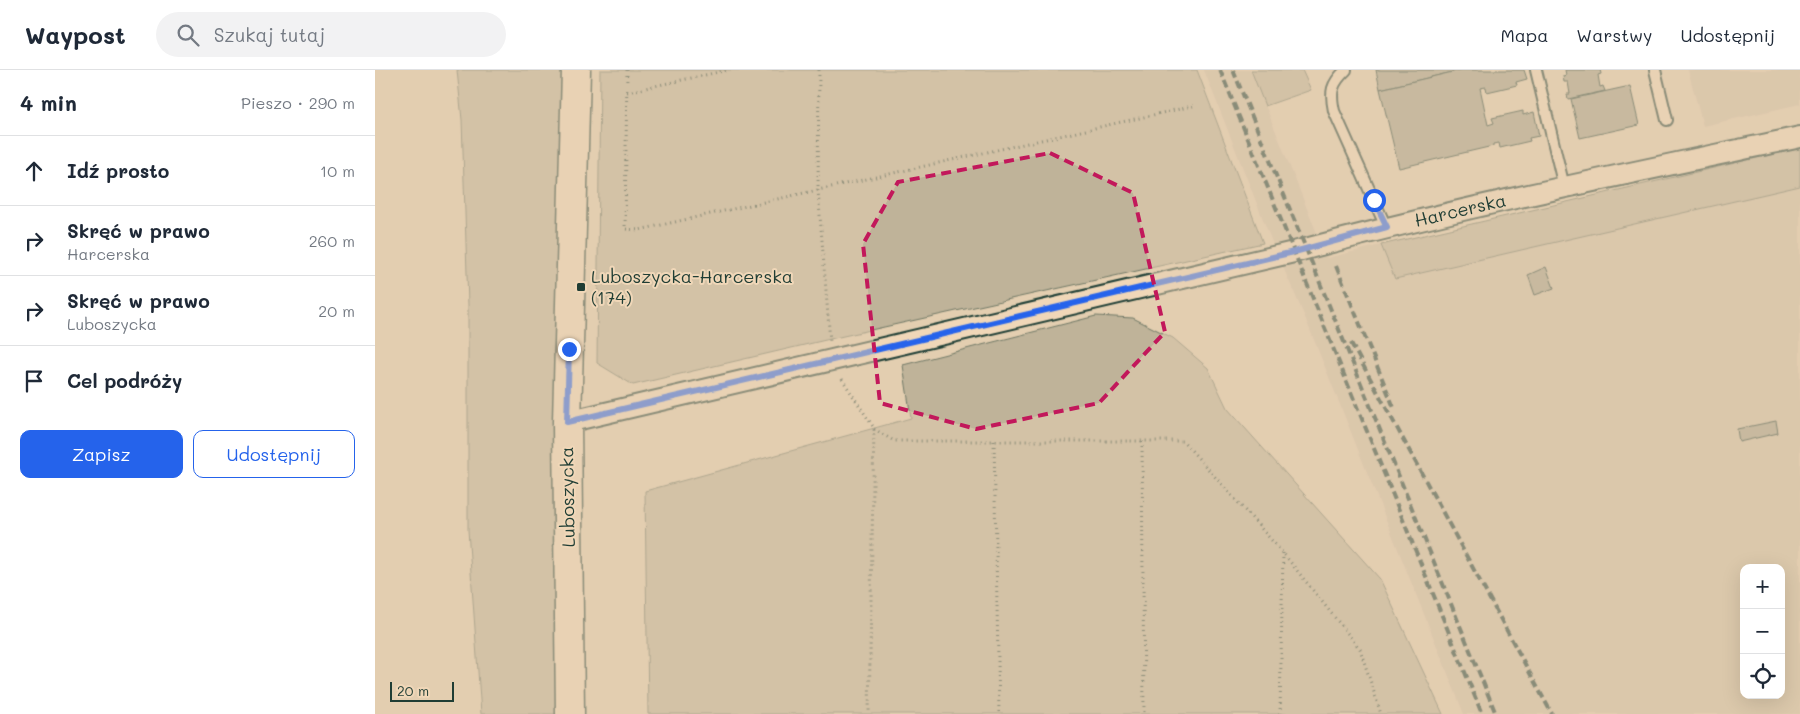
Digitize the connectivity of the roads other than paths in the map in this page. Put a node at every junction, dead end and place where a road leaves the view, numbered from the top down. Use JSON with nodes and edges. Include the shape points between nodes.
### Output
{"nodes":[{"id":1,"x":576,"y":70,"type":"edge"},
{"id":2,"x":1346,"y":70,"type":"edge"},
{"id":3,"x":1536,"y":70,"type":"edge"},
{"id":4,"x":1655,"y":70,"type":"edge"},
{"id":5,"x":1667,"y":120,"type":"dead end"},
{"id":6,"x":1800,"y":136,"type":"edge"},
{"id":7,"x":1564,"y":187,"type":"junction"},
{"id":8,"x":1387,"y":227,"type":"junction"},
{"id":9,"x":567,"y":422,"type":"junction"},
{"id":10,"x":570,"y":714,"type":"edge"}],
"edges":[{"from":1,"to":9,"type":"street","name":"Luboszycka"},
{"from":2,"to":8,"type":"lane","via":[[1336,79],[1331,96]]},
{"from":3,"to":7,"type":"lane"},
{"from":4,"to":5,"type":"lane"},
{"from":6,"to":7,"type":"street","name":"Harcerska"},
{"from":7,"to":8,"type":"street","name":"Harcerska"},
{"from":8,"to":9,"type":"street","name":"Harcerska","via":[[1294,252]]},
{"from":9,"to":10,"type":"street","name":"Luboszycka"}]}
